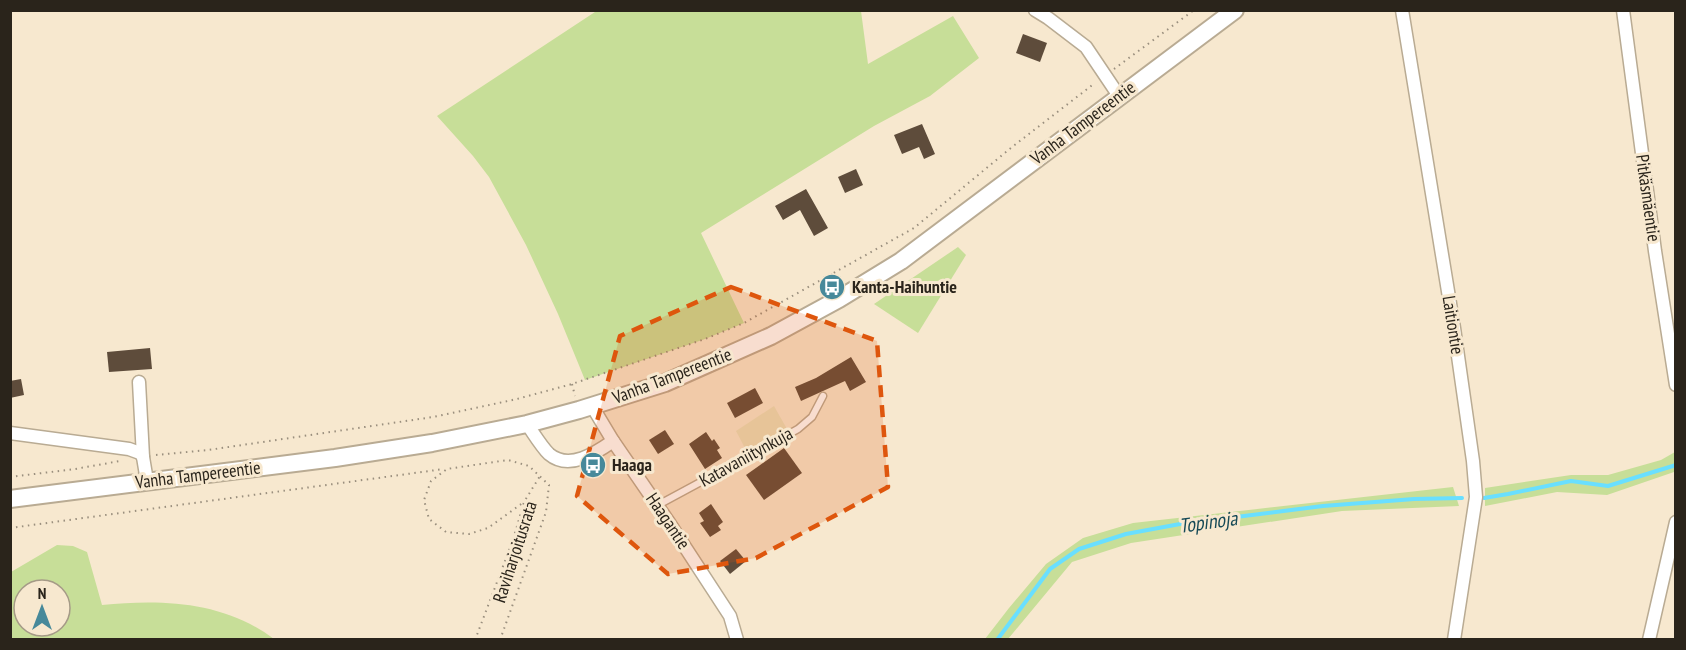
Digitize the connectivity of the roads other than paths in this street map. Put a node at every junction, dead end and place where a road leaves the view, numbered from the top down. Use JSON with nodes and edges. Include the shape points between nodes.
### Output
{"nodes":[{"id":1,"x":1035,"y":10,"type":"edge"},
{"id":2,"x":1235,"y":10,"type":"edge"},
{"id":3,"x":1402,"y":10,"type":"edge"},
{"id":4,"x":1623,"y":10,"type":"edge"},
{"id":5,"x":1119,"y":96,"type":"junction"},
{"id":6,"x":139,"y":382,"type":"dead end"},
{"id":7,"x":1676,"y":385,"type":"edge"},
{"id":8,"x":823,"y":396,"type":"dead end"},
{"id":9,"x":592,"y":406,"type":"junction"},
{"id":10,"x":527,"y":424,"type":"junction"},
{"id":11,"x":10,"y":433,"type":"edge"},
{"id":12,"x":613,"y":441,"type":"junction"},
{"id":13,"x":143,"y":457,"type":"junction"},
{"id":14,"x":147,"y":481,"type":"junction"},
{"id":15,"x":10,"y":499,"type":"edge"},
{"id":16,"x":657,"y":505,"type":"junction"},
{"id":17,"x":1676,"y":522,"type":"edge"},
{"id":18,"x":737,"y":639,"type":"edge"},
{"id":19,"x":1454,"y":639,"type":"edge"},
{"id":20,"x":1649,"y":639,"type":"edge"}],
"edges":[{"from":1,"to":5,"type":"street","via":[[1086,47]]},
{"from":2,"to":5,"type":"main road","name":"Vanha Tampereentie"},
{"from":3,"to":19,"type":"street","name":"Laitiontie","via":[[1452,317],[1476,497]]},
{"from":4,"to":7,"type":"street","name":"Pitkäsmäentie"},
{"from":5,"to":9,"type":"main road","name":"Vanha Tampereentie","via":[[901,261],[839,299],[771,336],[665,383]]},
{"from":6,"to":13,"type":"street"},
{"from":8,"to":16,"type":"lane","name":"Katavaniitynkuja","via":[[812,417],[798,429]]},
{"from":9,"to":10,"type":"main road","name":"Vanha Tampereentie"},
{"from":9,"to":12,"type":"street","name":"Haagantie"},
{"from":10,"to":12,"type":"street","via":[[557,460],[583,458]]},
{"from":10,"to":14,"type":"main road","name":"Vanha Tampereentie","via":[[346,456]]},
{"from":11,"to":13,"type":"street","via":[[129,449]]},
{"from":12,"to":16,"type":"street","name":"Haagantie"},
{"from":13,"to":14,"type":"street"},
{"from":14,"to":15,"type":"main road","name":"Vanha Tampereentie"},
{"from":16,"to":18,"type":"street","name":"Haagantie","via":[[730,616]]},
{"from":17,"to":20,"type":"street"}]}
